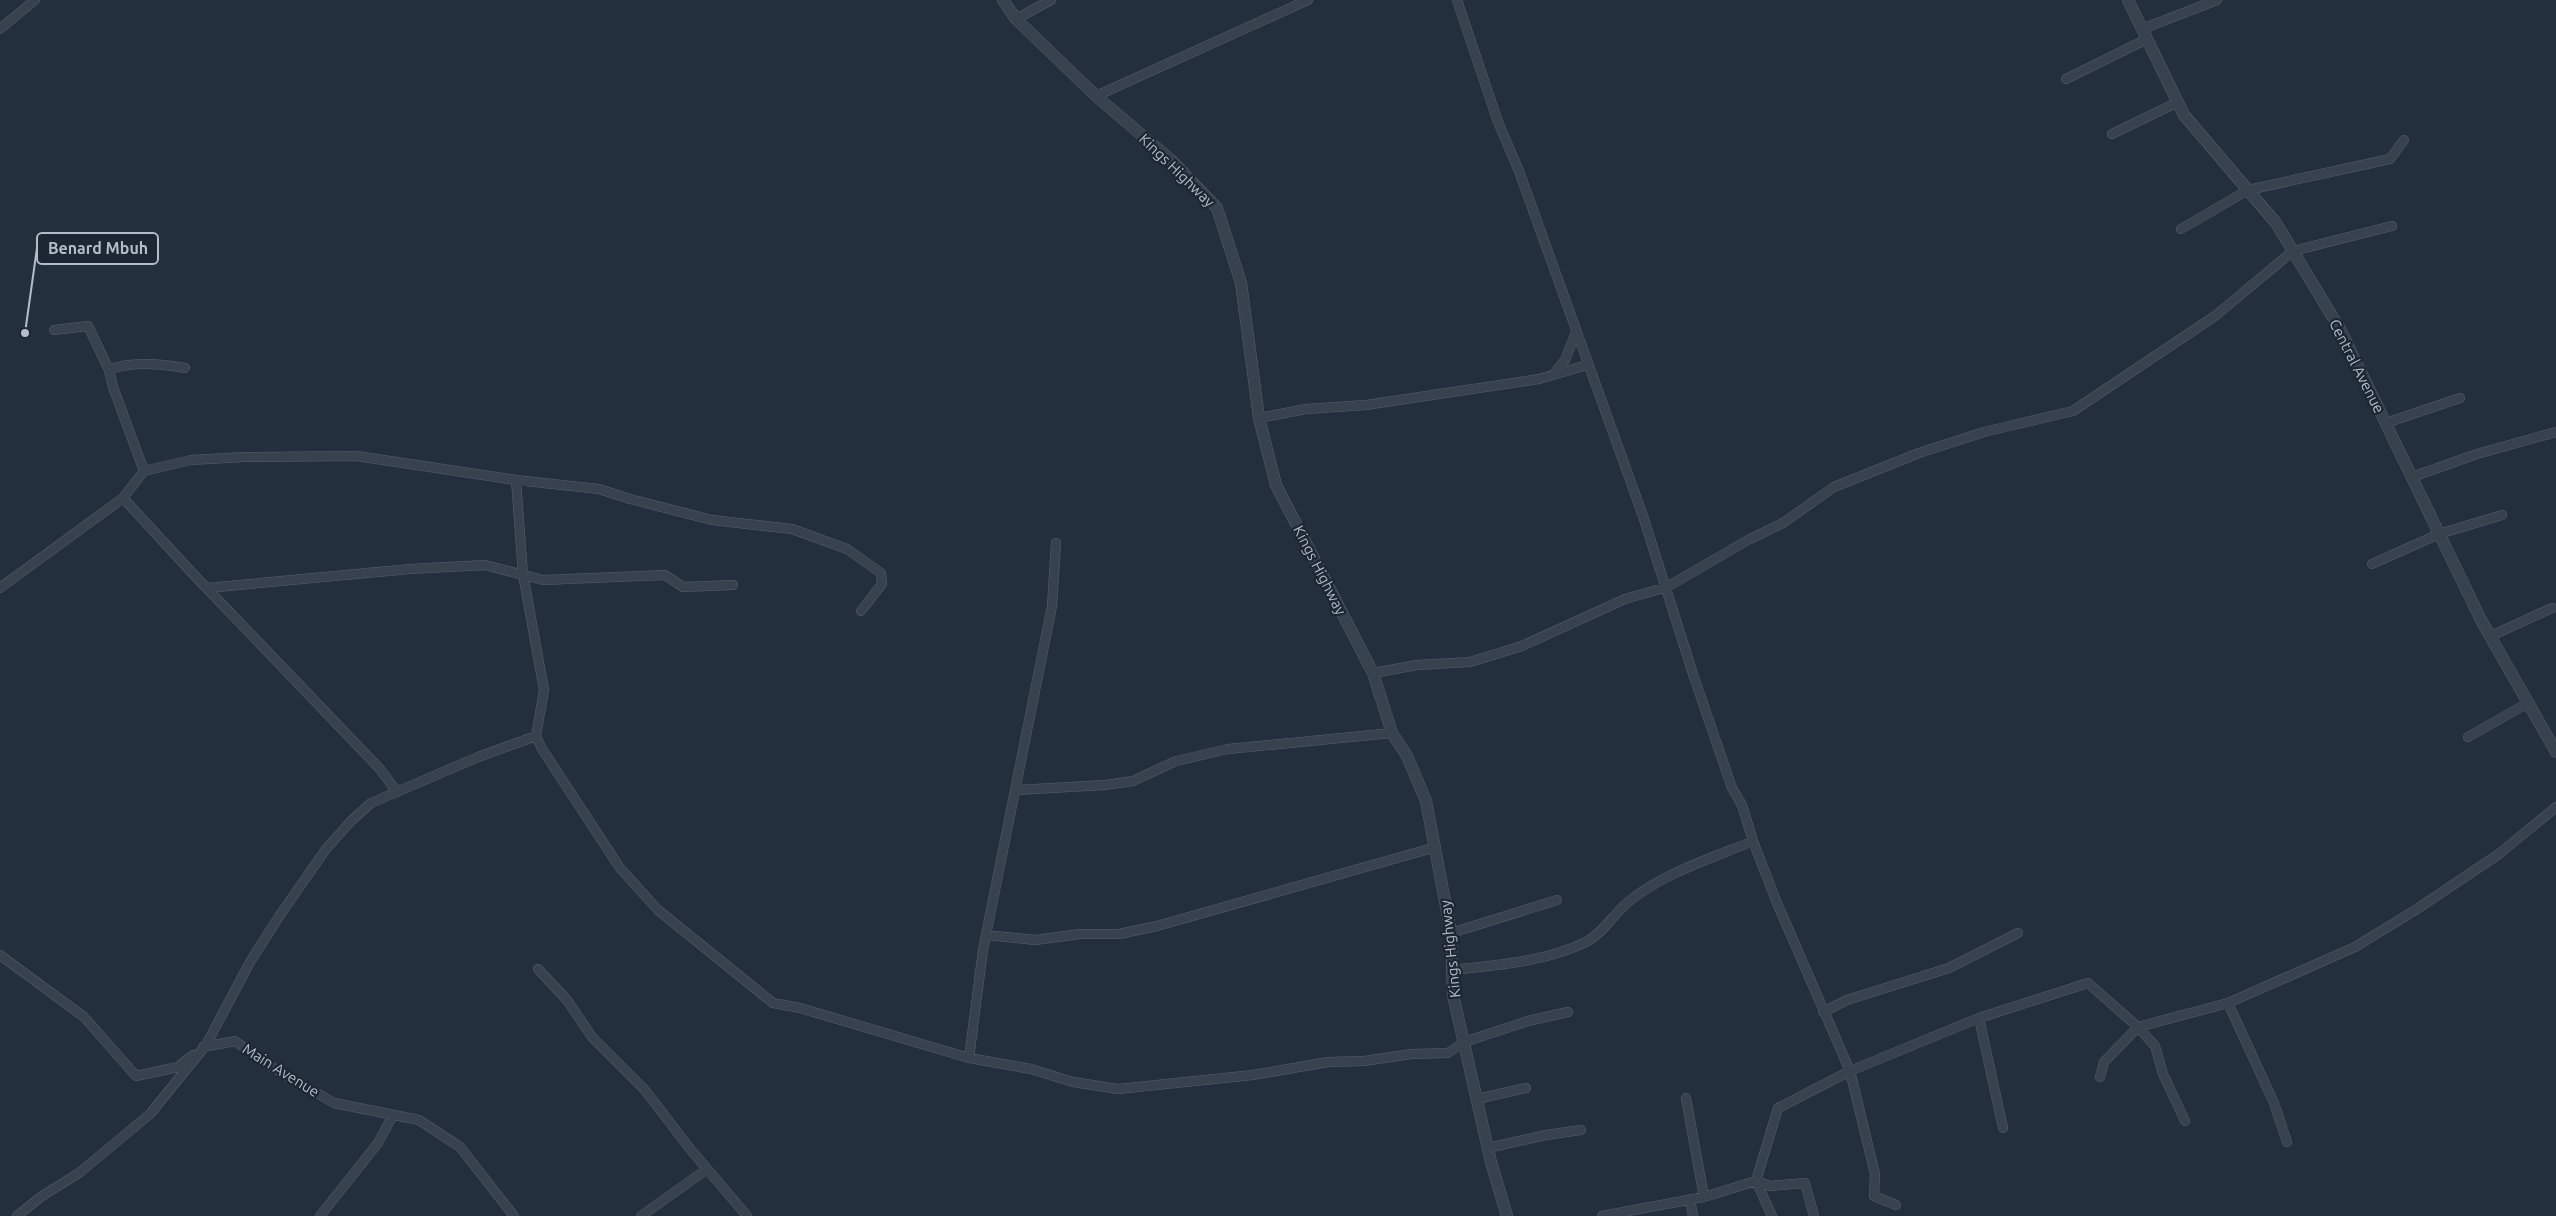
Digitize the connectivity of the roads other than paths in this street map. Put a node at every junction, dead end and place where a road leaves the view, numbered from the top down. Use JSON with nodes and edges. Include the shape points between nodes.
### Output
{"nodes":[{"id":1,"x":34,"y":0,"type":"edge"},
{"id":2,"x":1003,"y":0,"type":"edge"},
{"id":3,"x":1051,"y":0,"type":"edge"},
{"id":4,"x":1308,"y":0,"type":"edge"},
{"id":5,"x":1457,"y":0,"type":"edge"},
{"id":6,"x":2128,"y":0,"type":"edge"},
{"id":7,"x":2217,"y":0,"type":"edge"},
{"id":8,"x":1016,"y":19,"type":"junction"},
{"id":9,"x":0,"y":29,"type":"edge"},
{"id":10,"x":2145,"y":34,"type":"junction"},
{"id":11,"x":2066,"y":79,"type":"dead end"},
{"id":12,"x":1096,"y":96,"type":"junction"},
{"id":13,"x":2178,"y":102,"type":"junction"},
{"id":14,"x":2112,"y":134,"type":"dead end"},
{"id":15,"x":2404,"y":140,"type":"dead end"},
{"id":16,"x":2248,"y":190,"type":"junction"},
{"id":17,"x":2392,"y":226,"type":"dead end"},
{"id":18,"x":2181,"y":229,"type":"dead end"},
{"id":19,"x":2293,"y":251,"type":"junction"},
{"id":20,"x":54,"y":330,"type":"dead end"},
{"id":21,"x":1577,"y":331,"type":"junction"},
{"id":22,"x":1587,"y":365,"type":"junction"},
{"id":23,"x":185,"y":368,"type":"dead end"},
{"id":24,"x":109,"y":370,"type":"junction"},
{"id":25,"x":1553,"y":375,"type":"junction"},
{"id":26,"x":2460,"y":398,"type":"dead end"},
{"id":27,"x":1259,"y":418,"type":"junction"},
{"id":28,"x":2386,"y":423,"type":"junction"},
{"id":29,"x":2556,"y":432,"type":"edge"},
{"id":30,"x":144,"y":471,"type":"junction"},
{"id":31,"x":2412,"y":477,"type":"junction"},
{"id":32,"x":516,"y":480,"type":"junction"},
{"id":33,"x":123,"y":498,"type":"junction"},
{"id":34,"x":2502,"y":515,"type":"dead end"},
{"id":35,"x":2439,"y":534,"type":"junction"},
{"id":36,"x":1056,"y":543,"type":"dead end"},
{"id":37,"x":2372,"y":564,"type":"dead end"},
{"id":38,"x":523,"y":574,"type":"junction"},
{"id":39,"x":734,"y":585,"type":"dead end"},
{"id":40,"x":1667,"y":587,"type":"junction"},
{"id":41,"x":0,"y":588,"type":"edge"},
{"id":42,"x":207,"y":588,"type":"junction"},
{"id":43,"x":2552,"y":608,"type":"dead end"},
{"id":44,"x":861,"y":611,"type":"dead end"},
{"id":45,"x":2491,"y":636,"type":"junction"},
{"id":46,"x":1373,"y":673,"type":"junction"},
{"id":47,"x":2528,"y":703,"type":"junction"},
{"id":48,"x":1392,"y":733,"type":"junction"},
{"id":49,"x":536,"y":736,"type":"junction"},
{"id":50,"x":2468,"y":737,"type":"dead end"},
{"id":51,"x":2556,"y":752,"type":"edge"},
{"id":52,"x":1015,"y":790,"type":"junction"},
{"id":53,"x":397,"y":792,"type":"junction"},
{"id":54,"x":2556,"y":807,"type":"edge"},
{"id":55,"x":1753,"y":841,"type":"junction"},
{"id":56,"x":1436,"y":847,"type":"junction"},
{"id":57,"x":1557,"y":900,"type":"dead end"},
{"id":58,"x":2018,"y":933,"type":"dead end"},
{"id":59,"x":1452,"y":934,"type":"junction"},
{"id":60,"x":986,"y":935,"type":"junction"},
{"id":61,"x":0,"y":955,"type":"edge"},
{"id":62,"x":538,"y":969,"type":"dead end"},
{"id":63,"x":1452,"y":970,"type":"junction"},
{"id":64,"x":2228,"y":1003,"type":"junction"},
{"id":65,"x":1568,"y":1012,"type":"dead end"},
{"id":66,"x":1823,"y":1012,"type":"junction"},
{"id":67,"x":1979,"y":1018,"type":"junction"},
{"id":68,"x":2138,"y":1027,"type":"junction"},
{"id":69,"x":1464,"y":1042,"type":"junction"},
{"id":70,"x":206,"y":1045,"type":"junction"},
{"id":71,"x":969,"y":1058,"type":"junction"},
{"id":72,"x":1850,"y":1071,"type":"junction"},
{"id":73,"x":2100,"y":1077,"type":"dead end"},
{"id":74,"x":1526,"y":1088,"type":"dead end"},
{"id":75,"x":1686,"y":1098,"type":"dead end"},
{"id":76,"x":1477,"y":1100,"type":"junction"},
{"id":77,"x":393,"y":1115,"type":"junction"},
{"id":78,"x":2185,"y":1121,"type":"dead end"},
{"id":79,"x":2004,"y":1128,"type":"dead end"},
{"id":80,"x":1581,"y":1130,"type":"dead end"},
{"id":81,"x":2287,"y":1142,"type":"dead end"},
{"id":82,"x":1488,"y":1148,"type":"junction"},
{"id":83,"x":707,"y":1169,"type":"junction"},
{"id":84,"x":1756,"y":1181,"type":"junction"},
{"id":85,"x":1704,"y":1197,"type":"junction"},
{"id":86,"x":1690,"y":1199,"type":"junction"},
{"id":87,"x":1896,"y":1205,"type":"dead end"},
{"id":88,"x":17,"y":1216,"type":"edge"},
{"id":89,"x":320,"y":1216,"type":"edge"},
{"id":90,"x":514,"y":1216,"type":"edge"},
{"id":91,"x":641,"y":1216,"type":"edge"},
{"id":92,"x":747,"y":1216,"type":"edge"},
{"id":93,"x":1507,"y":1216,"type":"edge"},
{"id":94,"x":1602,"y":1216,"type":"edge"},
{"id":95,"x":1693,"y":1216,"type":"edge"},
{"id":96,"x":1772,"y":1216,"type":"edge"},
{"id":97,"x":1814,"y":1216,"type":"edge"}],
"edges":[{"from":1,"to":9,"type":"street"},
{"from":2,"to":8,"type":"street","name":"Kings Highway"},
{"from":3,"to":8,"type":"street"},
{"from":4,"to":12,"type":"street"},
{"from":5,"to":21,"type":"street","via":[[1498,122]]},
{"from":6,"to":10,"type":"street","name":"Central Avenue"},
{"from":7,"to":10,"type":"street"},
{"from":8,"to":12,"type":"street","name":"Kings Highway"},
{"from":10,"to":11,"type":"street"},
{"from":10,"to":13,"type":"street","name":"Central Avenue"},
{"from":12,"to":27,"type":"street","name":"Kings Highway","via":[[1171,160],[1217,208],[1241,283]]},
{"from":13,"to":14,"type":"street"},
{"from":13,"to":16,"type":"street","name":"Central Avenue","via":[[2184,114]]},
{"from":15,"to":16,"type":"street","via":[[2390,159]]},
{"from":16,"to":18,"type":"street"},
{"from":16,"to":19,"type":"street","name":"Central Avenue","via":[[2276,223]]},
{"from":17,"to":19,"type":"street"},
{"from":19,"to":28,"type":"street","name":"Central Avenue","via":[[2341,331]]},
{"from":19,"to":40,"type":"street","via":[[2215,316],[2073,411],[1984,432],[1834,487],[1783,522]]},
{"from":20,"to":24,"type":"street","via":[[88,326]]},
{"from":21,"to":22,"type":"street"},
{"from":21,"to":25,"type":"street","via":[[1565,360]]},
{"from":22,"to":25,"type":"street"},
{"from":22,"to":40,"type":"street"},
{"from":23,"to":24,"type":"street","via":[[120,366]]},
{"from":24,"to":30,"type":"street"},
{"from":25,"to":27,"type":"street","via":[[1366,405],[1306,409]]},
{"from":26,"to":28,"type":"street"},
{"from":27,"to":46,"type":"street","name":"Kings Highway","via":[[1276,485]]},
{"from":28,"to":31,"type":"street","name":"Central Avenue"},
{"from":29,"to":31,"type":"street","via":[[2477,454]]},
{"from":30,"to":32,"type":"street","via":[[191,460],[357,456]]},
{"from":30,"to":33,"type":"street"},
{"from":31,"to":35,"type":"street","name":"Central Avenue"},
{"from":32,"to":38,"type":"street"},
{"from":32,"to":44,"type":"street","via":[[600,489],[712,520],[792,529],[847,549],[881,573],[882,584]]},
{"from":33,"to":41,"type":"street"},
{"from":33,"to":42,"type":"street"},
{"from":34,"to":35,"type":"street"},
{"from":35,"to":37,"type":"street"},
{"from":35,"to":45,"type":"street","name":"Central Avenue"},
{"from":36,"to":52,"type":"street","via":[[1052,606]]},
{"from":38,"to":39,"type":"street","via":[[543,580],[665,575],[683,587]]},
{"from":38,"to":42,"type":"street","via":[[485,565]]},
{"from":38,"to":49,"type":"street","via":[[544,690]]},
{"from":40,"to":46,"type":"street","via":[[1625,599],[1522,646],[1470,662],[1417,665]]},
{"from":40,"to":55,"type":"street","via":[[1696,683]]},
{"from":42,"to":53,"type":"street","via":[[380,769]]},
{"from":43,"to":45,"type":"street"},
{"from":45,"to":47,"type":"street","name":"Central Avenue"},
{"from":46,"to":48,"type":"street","name":"Kings Highway"},
{"from":47,"to":50,"type":"street"},
{"from":47,"to":51,"type":"street","name":"Central Avenue"},
{"from":48,"to":52,"type":"street","via":[[1228,749],[1176,761],[1133,781]]},
{"from":48,"to":56,"type":"street","name":"Kings Highway","via":[[1407,756],[1426,801]]},
{"from":49,"to":53,"type":"street"},
{"from":49,"to":71,"type":"street","via":[[620,868],[658,910],[773,1002]]},
{"from":52,"to":60,"type":"street"},
{"from":53,"to":70,"type":"street","via":[[371,803],[326,849],[250,962]]},
{"from":54,"to":64,"type":"street","via":[[2499,854],[2363,942]]},
{"from":55,"to":63,"type":"street","via":[[1669,876],[1627,902],[1586,942],[1509,964]]},
{"from":55,"to":66,"type":"street"},
{"from":56,"to":59,"type":"street","name":"Kings Highway"},
{"from":56,"to":60,"type":"street","via":[[1119,934],[1080,934],[1035,940]]},
{"from":57,"to":59,"type":"street"},
{"from":58,"to":66,"type":"street","via":[[1949,968],[1847,1000]]},
{"from":59,"to":63,"type":"street","name":"Kings Highway"},
{"from":60,"to":71,"type":"street"},
{"from":61,"to":70,"type":"street","via":[[84,1017],[136,1076],[178,1067]]},
{"from":62,"to":83,"type":"street","via":[[567,1000],[592,1037],[644,1089]]},
{"from":63,"to":69,"type":"street","name":"Kings Highway","via":[[1453,995]]},
{"from":64,"to":68,"type":"street"},
{"from":64,"to":81,"type":"street","via":[[2274,1103]]},
{"from":65,"to":69,"type":"street"},
{"from":66,"to":72,"type":"street"},
{"from":67,"to":68,"type":"street","via":[[2088,983]]},
{"from":67,"to":72,"type":"street"},
{"from":67,"to":79,"type":"street"},
{"from":68,"to":73,"type":"street","via":[[2104,1062]]},
{"from":68,"to":78,"type":"street","via":[[2155,1046],[2162,1074]]},
{"from":69,"to":71,"type":"street","via":[[1448,1053],[1328,1062],[1253,1075],[1118,1089],[1073,1082],[1031,1068]]},
{"from":69,"to":76,"type":"street","name":"Kings Highway"},
{"from":70,"to":77,"type":"street","name":"Main Avenue","via":[[235,1041],[270,1066],[334,1103]]},
{"from":70,"to":88,"type":"street","via":[[150,1114],[79,1173]]},
{"from":72,"to":84,"type":"street","via":[[1778,1108]]},
{"from":72,"to":87,"type":"street","via":[[1875,1174],[1874,1196]]},
{"from":74,"to":76,"type":"street"},
{"from":75,"to":85,"type":"street"},
{"from":76,"to":82,"type":"street","name":"Kings Highway"},
{"from":77,"to":89,"type":"street","via":[[378,1143]]},
{"from":77,"to":90,"type":"street","name":"Main Avenue","via":[[419,1120],[460,1147]]},
{"from":80,"to":82,"type":"street"},
{"from":82,"to":93,"type":"street","name":"Kings Highway"},
{"from":83,"to":91,"type":"street"},
{"from":83,"to":92,"type":"street"},
{"from":84,"to":85,"type":"street"},
{"from":84,"to":96,"type":"street"},
{"from":84,"to":97,"type":"street","via":[[1770,1186],[1805,1183]]},
{"from":85,"to":86,"type":"street"},
{"from":86,"to":94,"type":"street"},
{"from":86,"to":95,"type":"street"}]}
